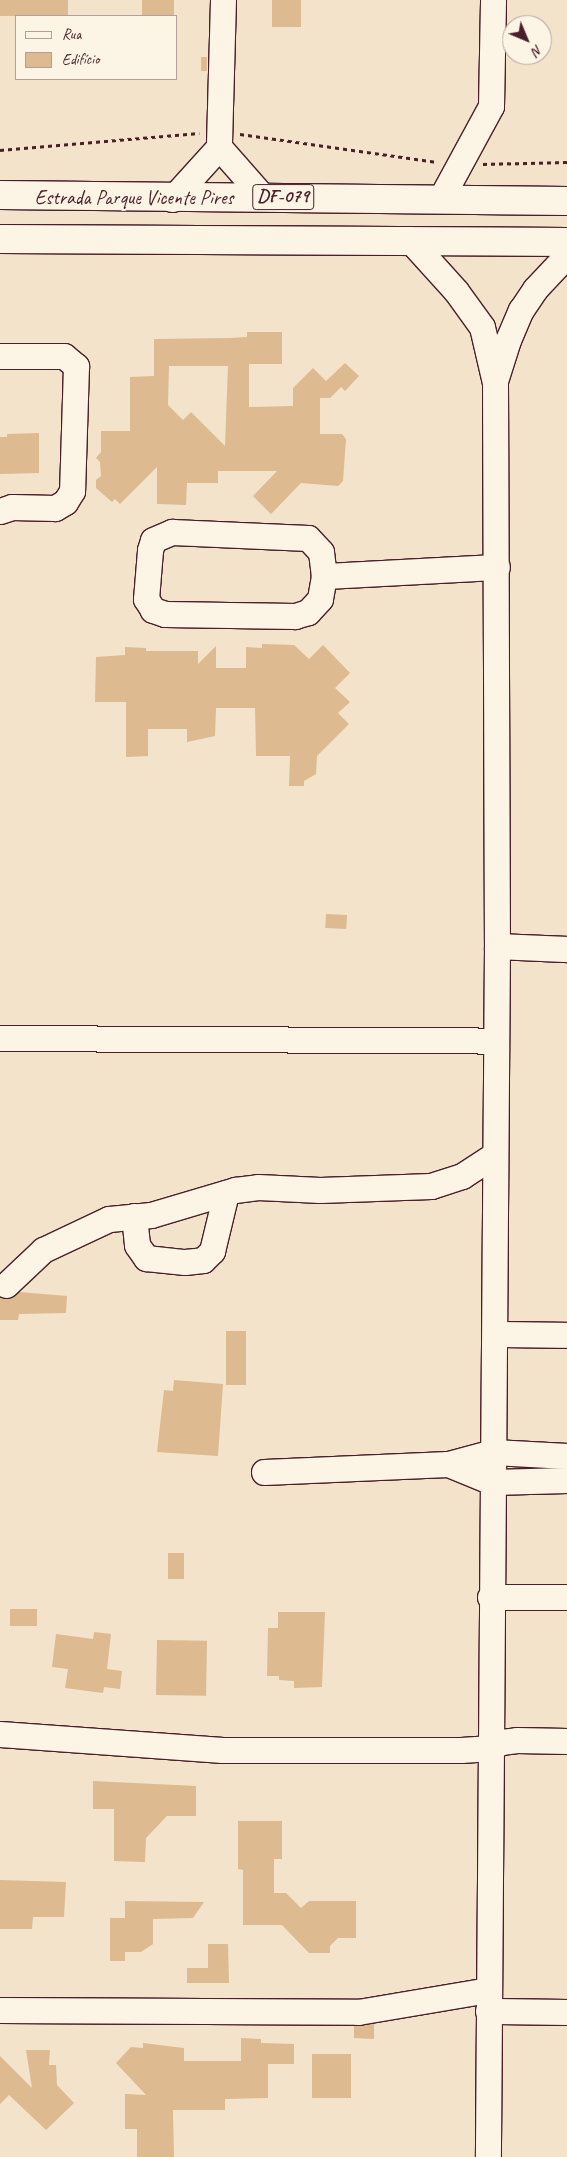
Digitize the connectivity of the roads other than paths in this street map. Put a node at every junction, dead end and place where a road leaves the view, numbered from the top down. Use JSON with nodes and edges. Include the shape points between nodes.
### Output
{"nodes":[{"id":1,"x":223,"y":0,"type":"edge"},
{"id":2,"x":493,"y":0,"type":"edge"},
{"id":3,"x":219,"y":139,"type":"junction"},
{"id":4,"x":0,"y":196,"type":"edge"},
{"id":5,"x":262,"y":196,"type":"junction"},
{"id":6,"x":172,"y":199,"type":"junction"},
{"id":7,"x":440,"y":200,"type":"junction"},
{"id":8,"x":567,"y":201,"type":"edge"},
{"id":9,"x":0,"y":239,"type":"edge"},
{"id":10,"x":409,"y":239,"type":"junction"},
{"id":11,"x":567,"y":242,"type":"edge"},
{"id":12,"x":567,"y":255,"type":"edge"},
{"id":13,"x":0,"y":356,"type":"edge"},
{"id":14,"x":495,"y":383,"type":"junction"},
{"id":15,"x":0,"y":511,"type":"edge"},
{"id":16,"x":497,"y":567,"type":"junction"},
{"id":17,"x":324,"y":576,"type":"junction"},
{"id":18,"x":497,"y":946,"type":"junction"},
{"id":19,"x":567,"y":949,"type":"edge"},
{"id":20,"x":0,"y":1038,"type":"edge"},
{"id":21,"x":494,"y":1041,"type":"junction"},
{"id":22,"x":493,"y":1156,"type":"junction"},
{"id":23,"x":226,"y":1193,"type":"junction"},
{"id":24,"x":134,"y":1216,"type":"junction"},
{"id":25,"x":6,"y":1286,"type":"dead end"},
{"id":26,"x":495,"y":1334,"type":"junction"},
{"id":27,"x":567,"y":1335,"type":"edge"},
{"id":28,"x":493,"y":1452,"type":"junction"},
{"id":29,"x":567,"y":1456,"type":"edge"},
{"id":30,"x":448,"y":1464,"type":"junction"},
{"id":31,"x":264,"y":1472,"type":"dead end"},
{"id":32,"x":567,"y":1480,"type":"edge"},
{"id":33,"x":492,"y":1482,"type":"junction"},
{"id":34,"x":490,"y":1597,"type":"junction"},
{"id":35,"x":567,"y":1597,"type":"edge"},
{"id":36,"x":0,"y":1734,"type":"edge"},
{"id":37,"x":567,"y":1740,"type":"edge"},
{"id":38,"x":492,"y":1748,"type":"junction"},
{"id":39,"x":488,"y":2000,"type":"junction"},
{"id":40,"x":0,"y":2010,"type":"edge"},
{"id":41,"x":567,"y":2012,"type":"edge"},
{"id":42,"x":488,"y":2157,"type":"edge"}],
"edges":[{"from":1,"to":3,"type":"street"},
{"from":2,"to":7,"type":"street","via":[[491,106]]},
{"from":3,"to":5,"type":"street"},
{"from":3,"to":6,"type":"street"},
{"from":4,"to":6,"type":"main road","name":"Estrada Parque Vicente Pires","number":"DF-079"},
{"from":5,"to":6,"type":"main road","name":"Estrada Parque Vicente Pires","number":"DF-079"},
{"from":5,"to":7,"type":"main road","name":"Estrada Parque Vicente Pires","number":"DF-079"},
{"from":7,"to":8,"type":"main road","name":"Estrada Parque Vicente Pires","number":"DF-079"},
{"from":9,"to":10,"type":"main road","name":"Estrada Parque Vicente Pires","number":"DF-079"},
{"from":10,"to":11,"type":"main road","name":"Estrada Parque Vicente Pires","number":"DF-079"},
{"from":10,"to":14,"type":"street","via":[[456,291],[482,327]]},
{"from":12,"to":14,"type":"street","via":[[535,289],[521,310]]},
{"from":13,"to":15,"type":"street","via":[[64,356],[76,366],[72,491],[65,502],[55,508],[12,507]]},
{"from":14,"to":16,"type":"street"},
{"from":16,"to":17,"type":"street"},
{"from":16,"to":18,"type":"street"},
{"from":17,"to":17,"type":"street","via":[[316,606],[295,616],[165,614],[153,610],[146,599],[153,540],[172,532],[308,538],[321,552]]},
{"from":18,"to":19,"type":"street"},
{"from":18,"to":21,"type":"street"},
{"from":20,"to":21,"type":"street"},
{"from":21,"to":22,"type":"street"},
{"from":22,"to":23,"type":"street","via":[[462,1176],[431,1186],[320,1190],[258,1187]]},
{"from":22,"to":26,"type":"street"},
{"from":23,"to":24,"type":"street","via":[[151,1215]]},
{"from":23,"to":24,"type":"street","via":[[212,1250],[203,1260],[185,1262],[146,1258],[136,1245]]},
{"from":24,"to":25,"type":"street","via":[[109,1219],[61,1239],[29,1261]]},
{"from":26,"to":27,"type":"street"},
{"from":26,"to":28,"type":"street"},
{"from":28,"to":29,"type":"street"},
{"from":28,"to":30,"type":"street"},
{"from":28,"to":33,"type":"street"},
{"from":30,"to":31,"type":"street"},
{"from":30,"to":33,"type":"street"},
{"from":32,"to":33,"type":"street"},
{"from":33,"to":34,"type":"street"},
{"from":34,"to":35,"type":"street"},
{"from":34,"to":38,"type":"street"},
{"from":36,"to":38,"type":"street","via":[[222,1750]]},
{"from":37,"to":38,"type":"street","via":[[517,1740],[501,1742]]},
{"from":38,"to":39,"type":"street"},
{"from":39,"to":40,"type":"street","via":[[358,2012]]},
{"from":39,"to":41,"type":"street"},
{"from":39,"to":42,"type":"street"}]}
